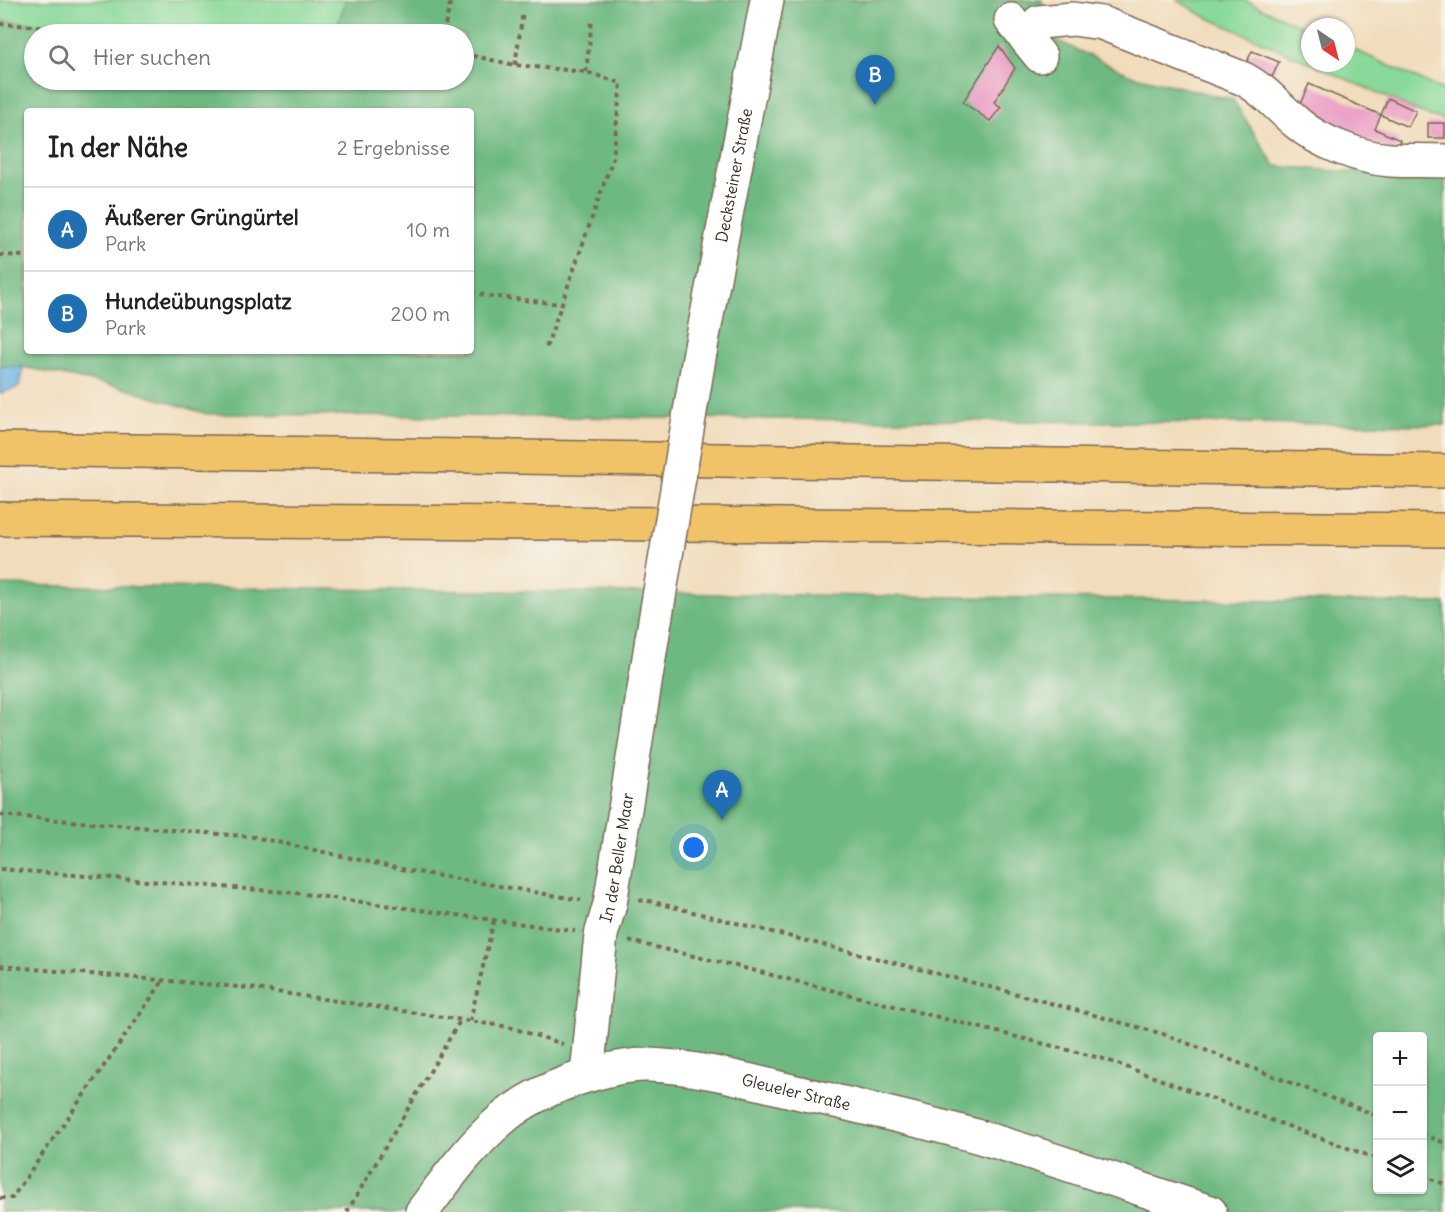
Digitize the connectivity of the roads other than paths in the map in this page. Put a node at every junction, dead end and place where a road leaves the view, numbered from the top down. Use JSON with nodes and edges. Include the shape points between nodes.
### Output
{"nodes":[{"id":1,"x":767,"y":0,"type":"edge"},
{"id":2,"x":1040,"y":56,"type":"dead end"},
{"id":3,"x":1445,"y":160,"type":"edge"},
{"id":4,"x":0,"y":449,"type":"edge"},
{"id":5,"x":1445,"y":471,"type":"edge"},
{"id":6,"x":0,"y":519,"type":"edge"},
{"id":7,"x":1445,"y":530,"type":"edge"},
{"id":8,"x":652,"y":639,"type":"joint"},
{"id":9,"x":589,"y":1062,"type":"junction"},
{"id":10,"x":422,"y":1212,"type":"edge"},
{"id":11,"x":1210,"y":1212,"type":"edge"}],
"edges":[{"from":1,"to":8,"type":"street","name":"Decksteiner Straße","bridge":true,"via":[[700,352]]},
{"from":2,"to":3,"type":"street","via":[[1025,21],[1072,19],[1102,23],[1244,78],[1262,88],[1299,124],[1326,142],[1388,160]]},
{"from":4,"to":5,"type":"highway"},
{"from":6,"to":7,"type":"highway"},
{"from":8,"to":9,"type":"street","name":"In der Beller Maar","via":[[605,919]]},
{"from":9,"to":10,"type":"street","name":"Gleueler Straße","via":[[559,1086],[502,1118]]},
{"from":9,"to":11,"type":"street","name":"Gleueler Straße","via":[[618,1068],[648,1065],[724,1075],[989,1139]]}]}
